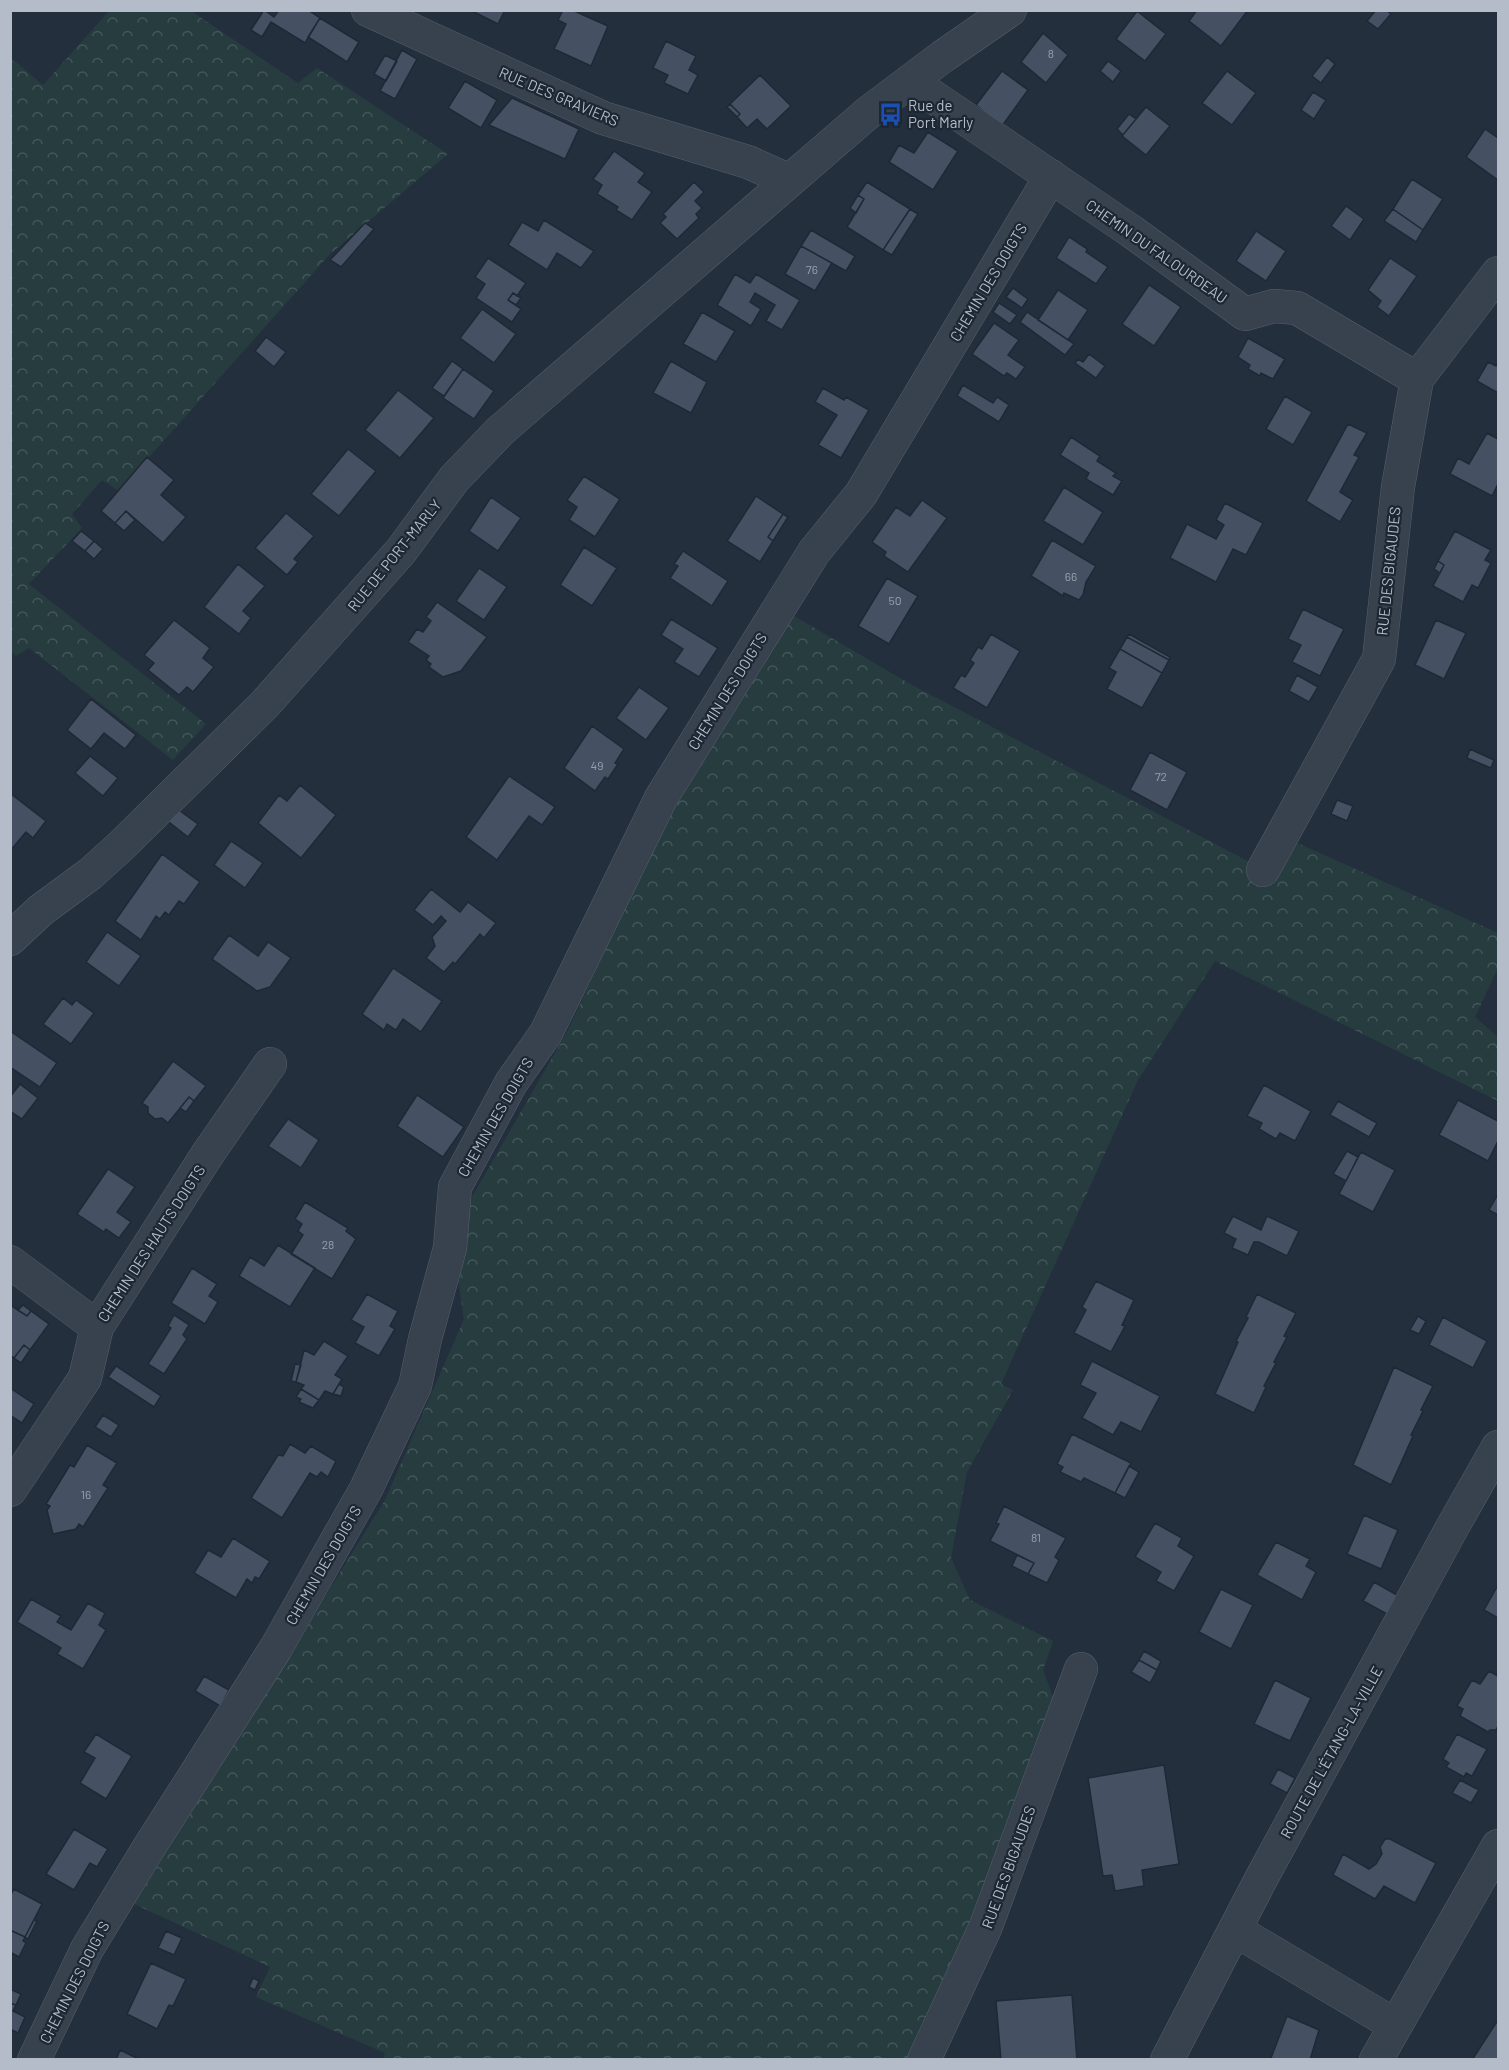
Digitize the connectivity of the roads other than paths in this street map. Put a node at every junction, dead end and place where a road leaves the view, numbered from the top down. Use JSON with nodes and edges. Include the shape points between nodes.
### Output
{"nodes":[{"id":1,"x":1010,"y":10,"type":"edge"},
{"id":2,"x":372,"y":11,"type":"edge"},
{"id":3,"x":910,"y":81,"type":"junction"},
{"id":4,"x":1051,"y":176,"type":"junction"},
{"id":5,"x":788,"y":180,"type":"junction"},
{"id":6,"x":1498,"y":273,"type":"edge"},
{"id":7,"x":1417,"y":379,"type":"junction"},
{"id":8,"x":1263,"y":870,"type":"dead end"},
{"id":9,"x":10,"y":939,"type":"edge"},
{"id":10,"x":270,"y":1064,"type":"dead end"},
{"id":11,"x":10,"y":1262,"type":"edge"},
{"id":12,"x":97,"y":1327,"type":"junction"},
{"id":13,"x":1498,"y":1447,"type":"edge"},
{"id":14,"x":1498,"y":1483,"type":"edge"},
{"id":15,"x":10,"y":1490,"type":"edge"},
{"id":16,"x":1081,"y":1669,"type":"dead end"},
{"id":17,"x":1498,"y":1846,"type":"edge"},
{"id":18,"x":1487,"y":1886,"type":"edge"},
{"id":19,"x":1244,"y":1935,"type":"junction"},
{"id":20,"x":1395,"y":2025,"type":"junction"},
{"id":21,"x":34,"y":2060,"type":"edge"},
{"id":22,"x":924,"y":2060,"type":"edge"},
{"id":23,"x":1167,"y":2060,"type":"edge"},
{"id":24,"x":1190,"y":2060,"type":"edge"},
{"id":25,"x":1376,"y":2060,"type":"edge"}],
"edges":[{"from":1,"to":3,"type":"street","name":"RUE DE PORT-MARLY"},
{"from":2,"to":5,"type":"street","name":"RUE DES GRAVIERS","via":[[603,118],[748,162]]},
{"from":3,"to":4,"type":"street","name":"CHEMIN DU FALOURDEAU"},
{"from":3,"to":5,"type":"street","name":"RUE DE PORT-MARLY"},
{"from":4,"to":7,"type":"street","name":"CHEMIN DU FALOURDEAU","via":[[1245,314],[1274,306],[1297,308]]},
{"from":4,"to":21,"type":"street","name":"CHEMIN DES DOIGTS","via":[[861,494],[814,552],[661,798],[546,1033],[511,1083],[455,1187],[450,1248],[415,1386],[366,1489],[276,1648],[87,1949]]},
{"from":5,"to":9,"type":"street","name":"RUE DE PORT-MARLY","via":[[500,430],[454,479],[401,551],[265,704],[121,846]]},
{"from":6,"to":7,"type":"street","name":"RUE DES BIGAUDES"},
{"from":7,"to":8,"type":"street","name":"RUE DES BIGAUDES","via":[[1398,487],[1379,659]]},
{"from":10,"to":12,"type":"street","name":"CHEMIN DES HAUTS DOIGTS"},
{"from":11,"to":12,"type":"street"},
{"from":12,"to":15,"type":"street","name":"CHEMIN DES HAUTS DOIGTS","via":[[85,1378]]},
{"from":13,"to":19,"type":"street","name":"ROUTE DE L'ÉTANG-LA-VILLE","via":[[1261,1879]]},
{"from":14,"to":19,"type":"street","name":"ROUTE DE L'ÉTANG-LA-VILLE","via":[[1383,1697]]},
{"from":16,"to":22,"type":"street","name":"RUE DES BIGAUDES","via":[[986,1926]]},
{"from":17,"to":18,"type":"street"},
{"from":18,"to":20,"type":"street"},
{"from":19,"to":20,"type":"street"},
{"from":19,"to":23,"type":"street","name":"ROUTE DE L'ÉTANG-LA-VILLE"},
{"from":19,"to":24,"type":"street","name":"ROUTE DE L'ÉTANG-LA-VILLE"},
{"from":20,"to":25,"type":"street"}]}
